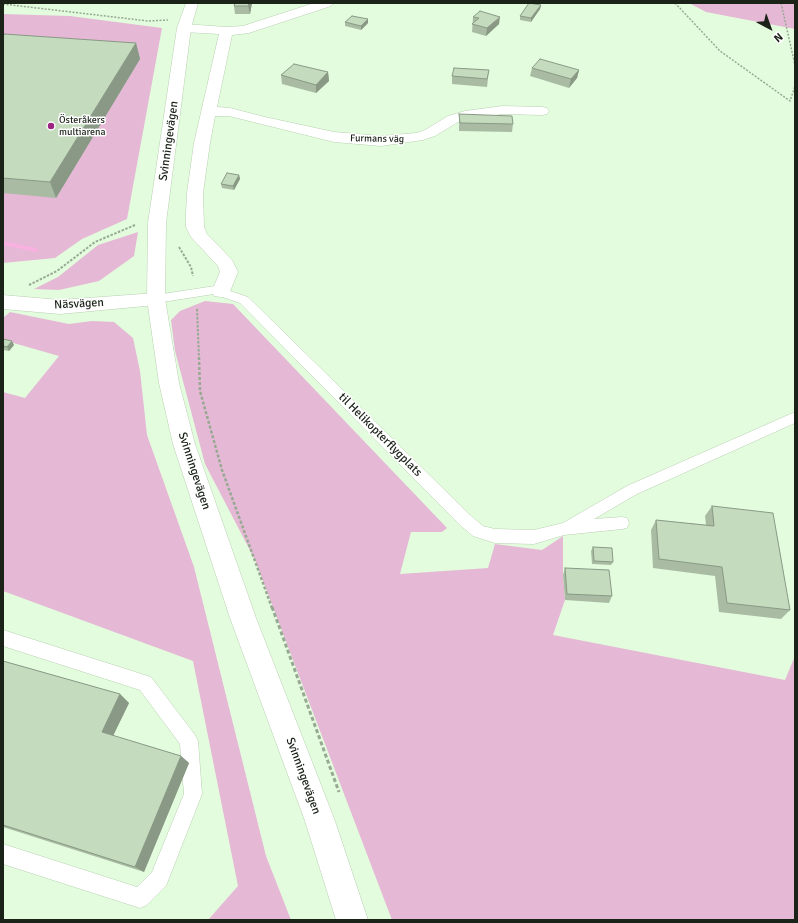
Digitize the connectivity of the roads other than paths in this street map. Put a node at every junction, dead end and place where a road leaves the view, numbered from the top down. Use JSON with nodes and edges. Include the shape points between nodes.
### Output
{"nodes":[{"id":1,"x":192,"y":3,"type":"edge"},
{"id":2,"x":321,"y":4,"type":"edge"},
{"id":3,"x":175,"y":24,"type":"junction"},
{"id":4,"x":226,"y":31,"type":"junction"},
{"id":5,"x":542,"y":111,"type":"dead end"},
{"id":6,"x":210,"y":112,"type":"junction"},
{"id":7,"x":221,"y":291,"type":"junction"},
{"id":8,"x":156,"y":299,"type":"junction"},
{"id":9,"x":5,"y":302,"type":"edge"},
{"id":10,"x":795,"y":417,"type":"edge"},
{"id":11,"x":622,"y":523,"type":"dead end"},
{"id":12,"x":564,"y":529,"type":"junction"},
{"id":13,"x":3,"y":638,"type":"edge"},
{"id":14,"x":3,"y":854,"type":"edge"},
{"id":15,"x":352,"y":920,"type":"edge"}],
"edges":[{"from":1,"to":3,"type":"street","name":"Svinningevägen"},
{"from":2,"to":4,"type":"street","via":[[244,30]]},
{"from":3,"to":4,"type":"street"},
{"from":3,"to":8,"type":"street","name":"Svinningevägen","via":[[171,128],[157,222]]},
{"from":4,"to":6,"type":"street"},
{"from":5,"to":6,"type":"street","name":"Furmans väg","via":[[503,110],[465,115],[418,137],[381,141],[334,137],[230,112]]},
{"from":6,"to":7,"type":"street","via":[[198,168],[194,213],[195,227],[200,237],[226,264],[229,272]]},
{"from":7,"to":8,"type":"lane","name":"til Helikopterflygplats"},
{"from":7,"to":12,"type":"lane","name":"til Helikopterflygplats","via":[[244,300],[255,310],[478,531],[495,536],[534,537]]},
{"from":8,"to":9,"type":"street","name":"Näsvägen","via":[[60,307]]},
{"from":8,"to":15,"type":"street","name":"Svinningevägen","via":[[169,383],[184,444],[242,618],[320,821]]},
{"from":10,"to":12,"type":"lane","via":[[632,490]]},
{"from":11,"to":12,"type":"lane","name":"til Helikopterflygplats"},
{"from":13,"to":14,"type":"lane","via":[[145,683],[189,741],[193,794],[159,879],[140,898]]}]}
